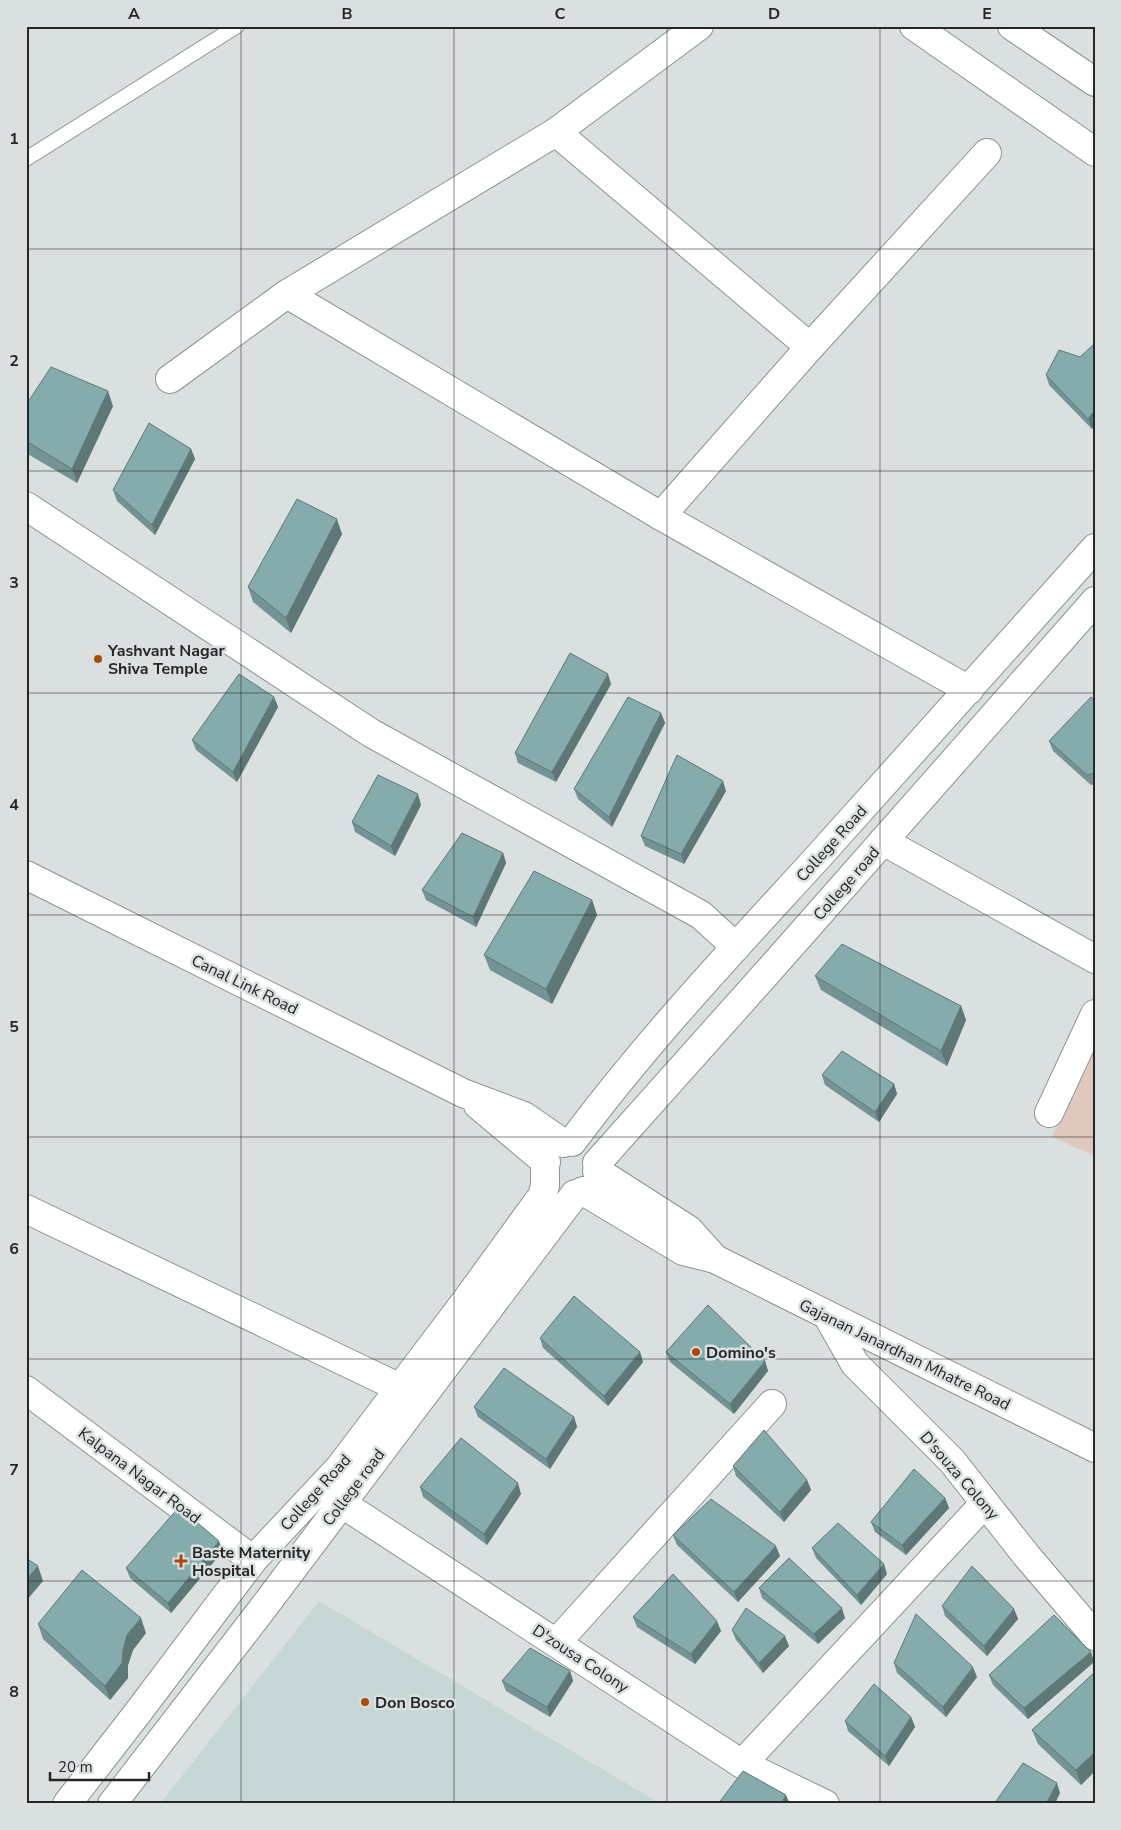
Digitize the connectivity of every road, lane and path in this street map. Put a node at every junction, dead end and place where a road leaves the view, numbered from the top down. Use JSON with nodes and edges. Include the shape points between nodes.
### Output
{"nodes":[{"id":1,"x":238,"y":26,"type":"edge"},
{"id":2,"x":699,"y":26,"type":"edge"},
{"id":3,"x":914,"y":26,"type":"edge"},
{"id":4,"x":1012,"y":26,"type":"edge"},
{"id":5,"x":1095,"y":82,"type":"edge"},
{"id":6,"x":556,"y":132,"type":"junction"},
{"id":7,"x":1095,"y":152,"type":"edge"},
{"id":8,"x":987,"y":153,"type":"dead end"},
{"id":9,"x":26,"y":159,"type":"edge"},
{"id":10,"x":287,"y":294,"type":"junction"},
{"id":11,"x":810,"y":347,"type":"junction"},
{"id":12,"x":170,"y":379,"type":"dead end"},
{"id":13,"x":26,"y":506,"type":"edge"},
{"id":14,"x":661,"y":516,"type":"junction"},
{"id":15,"x":1095,"y":548,"type":"edge"},
{"id":16,"x":1095,"y":602,"type":"edge"},
{"id":17,"x":969,"y":690,"type":"junction"},
{"id":18,"x":883,"y":841,"type":"junction"},
{"id":19,"x":26,"y":875,"type":"edge"},
{"id":20,"x":736,"y":947,"type":"junction"},
{"id":21,"x":1095,"y":959,"type":"edge"},
{"id":22,"x":1095,"y":1014,"type":"edge"},
{"id":23,"x":1049,"y":1113,"type":"dead end"},
{"id":24,"x":556,"y":1154,"type":"junction"},
{"id":25,"x":588,"y":1180,"type":"junction"},
{"id":26,"x":26,"y":1209,"type":"edge"},
{"id":27,"x":827,"y":1315,"type":"junction"},
{"id":28,"x":400,"y":1388,"type":"junction"},
{"id":29,"x":26,"y":1390,"type":"edge"},
{"id":30,"x":772,"y":1404,"type":"dead end"},
{"id":31,"x":1095,"y":1448,"type":"edge"},
{"id":32,"x":341,"y":1503,"type":"junction"},
{"id":33,"x":985,"y":1503,"type":"junction"},
{"id":34,"x":253,"y":1560,"type":"junction"},
{"id":35,"x":1095,"y":1636,"type":"edge"},
{"id":36,"x":557,"y":1642,"type":"junction"},
{"id":37,"x":742,"y":1764,"type":"junction"},
{"id":38,"x":67,"y":1804,"type":"edge"},
{"id":39,"x":112,"y":1804,"type":"edge"},
{"id":40,"x":825,"y":1804,"type":"edge"}],
"edges":[{"from":1,"to":9,"type":"lane"},
{"from":2,"to":6,"type":"street"},
{"from":3,"to":7,"type":"street"},
{"from":4,"to":5,"type":"street"},
{"from":6,"to":10,"type":"street"},
{"from":6,"to":11,"type":"street"},
{"from":8,"to":11,"type":"street"},
{"from":10,"to":12,"type":"street"},
{"from":10,"to":14,"type":"street"},
{"from":11,"to":14,"type":"street"},
{"from":13,"to":20,"type":"street","via":[[371,733],[701,915]]},
{"from":14,"to":17,"type":"street"},
{"from":15,"to":17,"type":"street","name":"College Road"},
{"from":16,"to":18,"type":"street","name":"College road"},
{"from":17,"to":20,"type":"street","name":"College Road"},
{"from":18,"to":21,"type":"street"},
{"from":18,"to":25,"type":"street","name":"College road"},
{"from":19,"to":24,"type":"street","name":"Canal Link Road","via":[[463,1093],[524,1116]]},
{"from":20,"to":24,"type":"street","name":"College Road"},
{"from":22,"to":23,"type":"street"},
{"from":24,"to":25,"type":"street","via":[[580,1144],[588,1148],[593,1155]]},
{"from":24,"to":25,"type":"street","via":[[547,1179],[552,1186],[566,1194]]},
{"from":24,"to":28,"type":"street","name":"College Road","via":[[542,1196]]},
{"from":25,"to":27,"type":"street","name":"Gajanan Janardhan Mhatre Road","via":[[689,1230],[715,1259]]},
{"from":25,"to":32,"type":"street","name":"College road"},
{"from":26,"to":28,"type":"street"},
{"from":27,"to":31,"type":"street","name":"Gajanan Janardhan Mhatre Road"},
{"from":27,"to":33,"type":"street","name":"D'souza Colony","via":[[855,1364],[952,1461]]},
{"from":28,"to":34,"type":"street","name":"College Road","via":[[340,1466]]},
{"from":29,"to":34,"type":"street","name":"Kalpana Nagar Road"},
{"from":30,"to":36,"type":"street"},
{"from":32,"to":36,"type":"street","name":"D'zousa Colony"},
{"from":32,"to":39,"type":"street","name":"College road"},
{"from":33,"to":35,"type":"street","name":"D'souza Colony"},
{"from":33,"to":37,"type":"street"},
{"from":34,"to":38,"type":"street","name":"College Road"},
{"from":36,"to":37,"type":"street","name":"D'zousa Colony"},
{"from":37,"to":40,"type":"street","name":"D'zousa Colony"}]}
